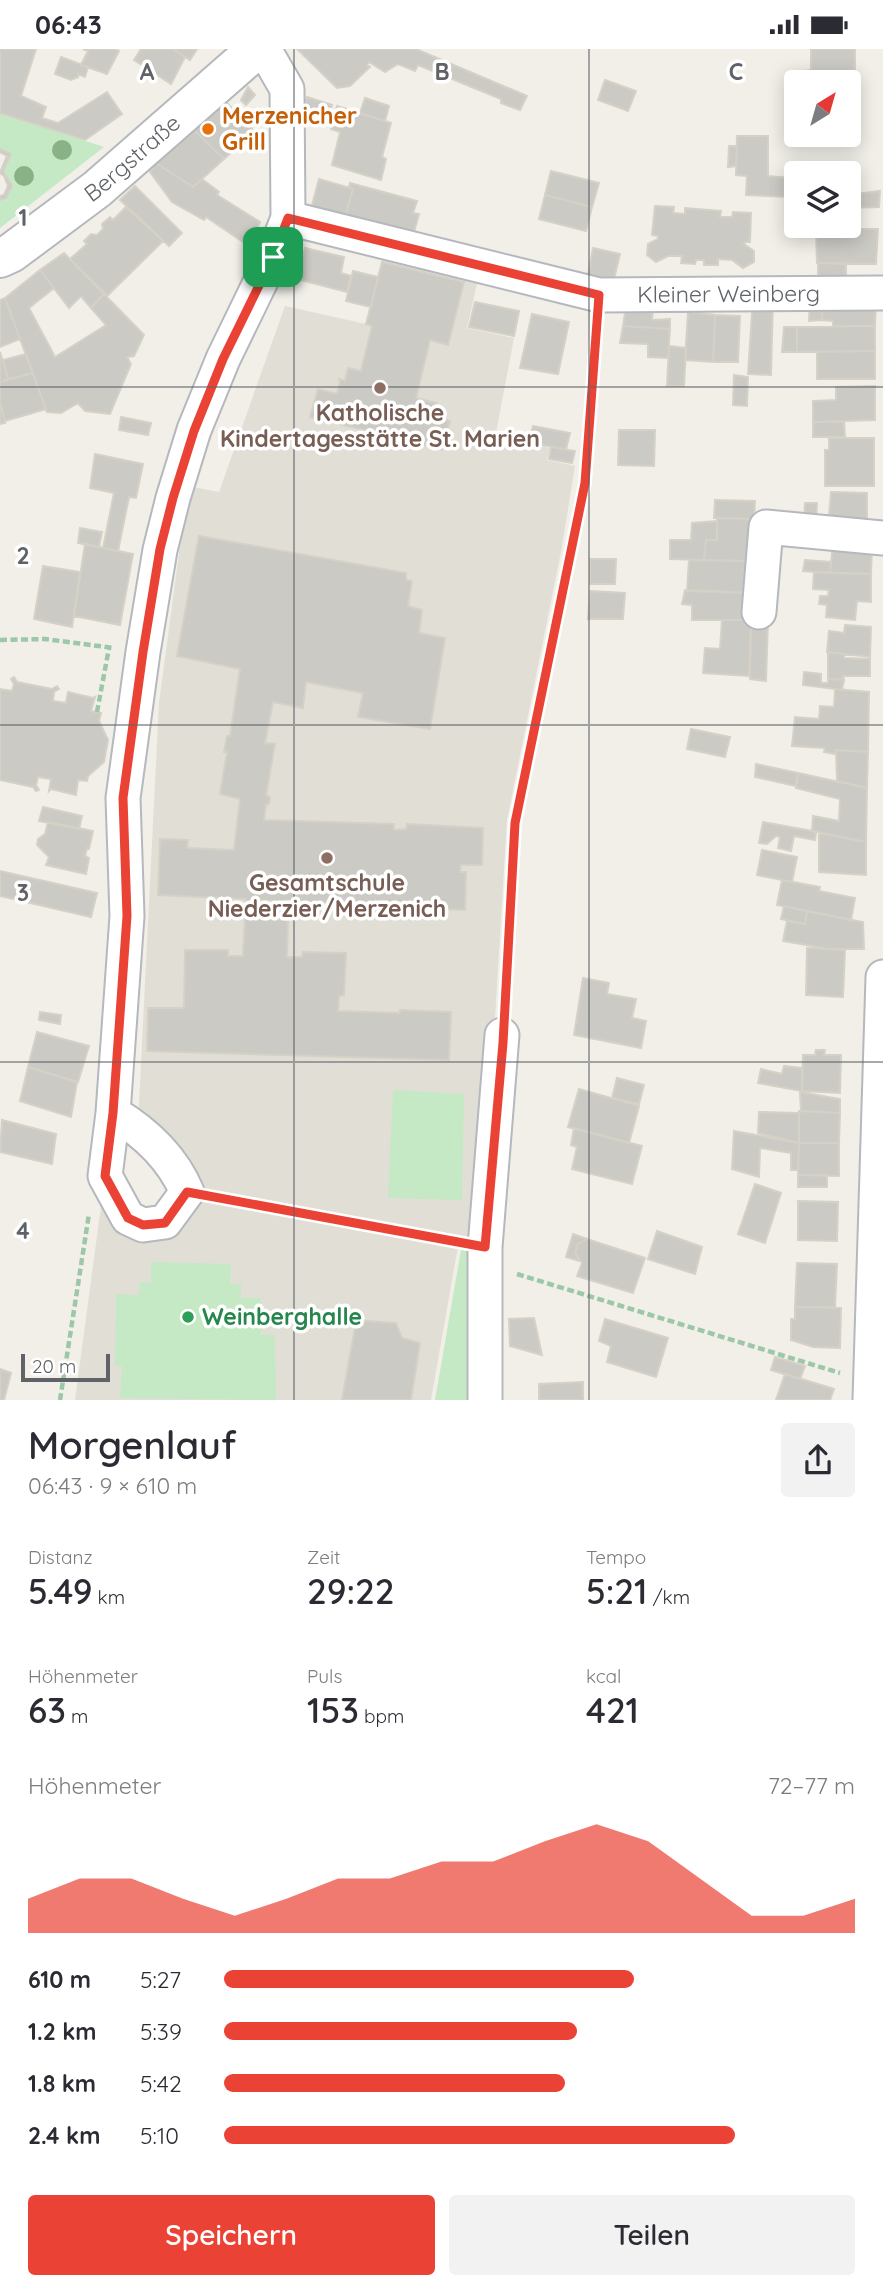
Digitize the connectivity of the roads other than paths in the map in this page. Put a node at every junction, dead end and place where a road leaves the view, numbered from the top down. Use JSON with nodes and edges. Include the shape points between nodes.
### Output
{"nodes":[{"id":1,"x":257,"y":49,"type":"edge"},
{"id":2,"x":264,"y":49,"type":"edge"},
{"id":3,"x":288,"y":218,"type":"junction"},
{"id":4,"x":0,"y":258,"type":"edge"},
{"id":5,"x":883,"y":293,"type":"edge"},
{"id":6,"x":883,"y":538,"type":"edge"},
{"id":7,"x":759,"y":612,"type":"dead end"},
{"id":8,"x":883,"y":977,"type":"edge"},
{"id":9,"x":502,"y":1035,"type":"road end"},
{"id":10,"x":881,"y":1098,"type":"edge"},
{"id":11,"x":113,"y":1113,"type":"junction"},
{"id":12,"x":870,"y":1391,"type":"edge"},
{"id":13,"x":485,"y":1400,"type":"edge"}],
"edges":[{"from":1,"to":4,"type":"street","name":"Bergstraße","via":[[97,189]]},
{"from":2,"to":3,"type":"street","via":[[287,89]]},
{"from":3,"to":5,"type":"street","name":"Kleiner Weinberg","via":[[599,295]]},
{"from":3,"to":11,"type":"street","via":[[223,359],[185,457],[160,549],[123,798],[127,916]]},
{"from":6,"to":7,"type":"street","via":[[766,527]]},
{"from":8,"to":10,"type":"street"},
{"from":9,"to":13,"type":"street","via":[[485,1247]]},
{"from":10,"to":12,"type":"street"},
{"from":11,"to":11,"type":"street","via":[[105,1176],[128,1218],[143,1225],[165,1223],[187,1192],[166,1156],[136,1127]]}]}
